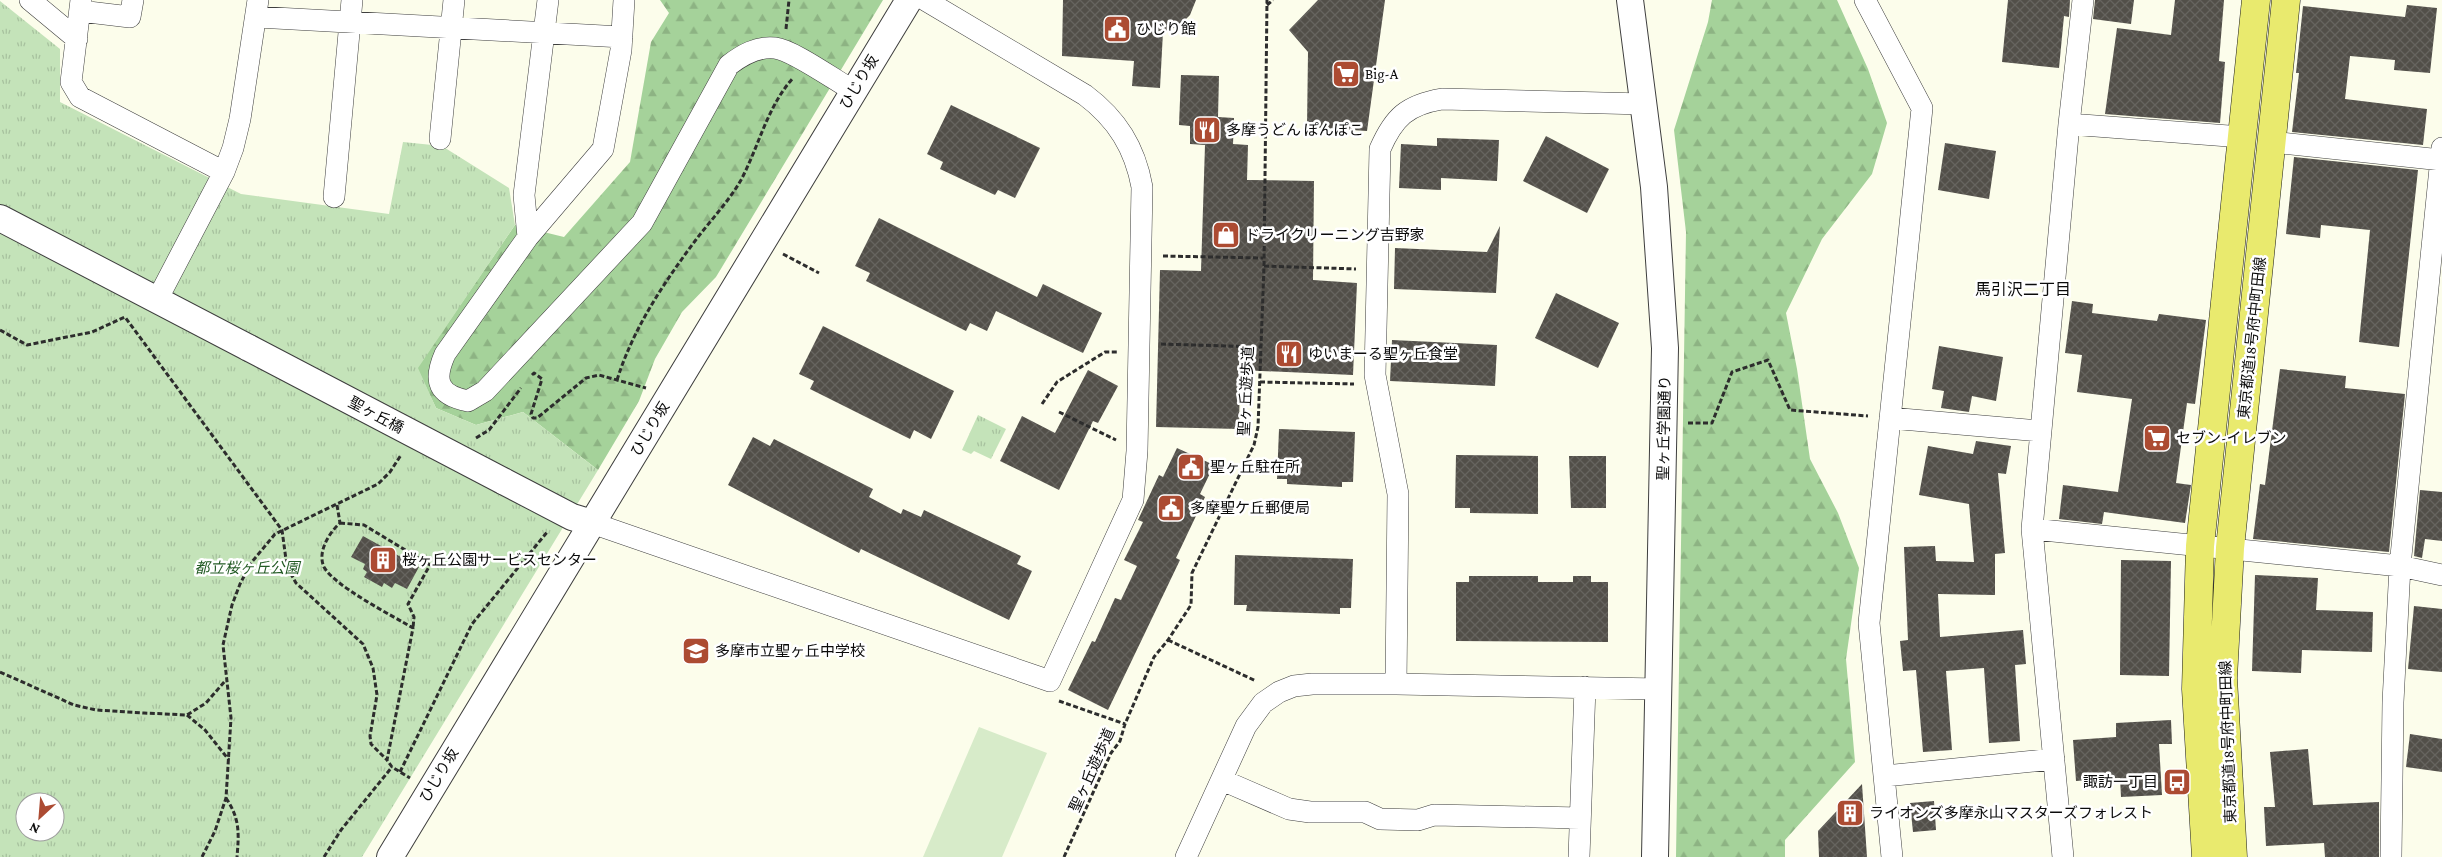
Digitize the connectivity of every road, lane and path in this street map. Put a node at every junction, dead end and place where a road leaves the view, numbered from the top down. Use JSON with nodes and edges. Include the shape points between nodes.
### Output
{"nodes":[{"id":1,"x":30,"y":0,"type":"edge"},
{"id":2,"x":133,"y":0,"type":"edge"},
{"id":3,"x":352,"y":0,"type":"edge"},
{"id":4,"x":454,"y":0,"type":"edge"},
{"id":5,"x":548,"y":0,"type":"edge"},
{"id":6,"x":624,"y":0,"type":"edge"},
{"id":7,"x":789,"y":0,"type":"edge"},
{"id":8,"x":909,"y":0,"type":"edge"},
{"id":9,"x":925,"y":0,"type":"edge"},
{"id":10,"x":1267,"y":0,"type":"edge"},
{"id":11,"x":1273,"y":0,"type":"edge"},
{"id":12,"x":1630,"y":0,"type":"edge"},
{"id":13,"x":1865,"y":0,"type":"edge"},
{"id":14,"x":2083,"y":0,"type":"edge"},
{"id":15,"x":2256,"y":0,"type":"edge"},
{"id":16,"x":2286,"y":0,"type":"edge"},
{"id":17,"x":1267,"y":5,"type":"junction"},
{"id":18,"x":81,"y":6,"type":"edge"},
{"id":19,"x":258,"y":8,"type":"edge"},
{"id":20,"x":350,"y":22,"type":"junction"},
{"id":21,"x":452,"y":29,"type":"junction"},
{"id":22,"x":785,"y":33,"type":"dead end"},
{"id":23,"x":545,"y":34,"type":"junction"},
{"id":24,"x":622,"y":37,"type":"junction"},
{"id":25,"x":77,"y":39,"type":"junction"},
{"id":26,"x":806,"y":63,"type":"junction"},
{"id":27,"x":854,"y":91,"type":"junction"},
{"id":28,"x":1644,"y":104,"type":"junction"},
{"id":29,"x":2069,"y":124,"type":"junction"},
{"id":30,"x":2242,"y":137,"type":"junction"},
{"id":31,"x":440,"y":139,"type":"dead end"},
{"id":32,"x":2272,"y":142,"type":"junction"},
{"id":33,"x":2442,"y":156,"type":"edge"},
{"id":34,"x":224,"y":172,"type":"junction"},
{"id":35,"x":334,"y":196,"type":"dead end"},
{"id":36,"x":0,"y":218,"type":"edge"},
{"id":37,"x":528,"y":237,"type":"junction"},
{"id":38,"x":762,"y":244,"type":"junction"},
{"id":39,"x":1140,"y":255,"type":"junction"},
{"id":40,"x":1263,"y":258,"type":"junction"},
{"id":41,"x":1264,"y":266,"type":"junction"},
{"id":42,"x":1377,"y":270,"type":"junction"},
{"id":43,"x":819,"y":273,"type":"dead end"},
{"id":44,"x":157,"y":300,"type":"junction"},
{"id":45,"x":0,"y":330,"type":"edge"},
{"id":46,"x":1260,"y":347,"type":"junction"},
{"id":47,"x":1138,"y":348,"type":"junction"},
{"id":48,"x":528,"y":378,"type":"dead end"},
{"id":49,"x":617,"y":380,"type":"junction"},
{"id":50,"x":1260,"y":382,"type":"junction"},
{"id":51,"x":1378,"y":385,"type":"junction"},
{"id":52,"x":523,"y":386,"type":"dead end"},
{"id":53,"x":651,"y":390,"type":"dead end"},
{"id":54,"x":1042,"y":404,"type":"dead end"},
{"id":55,"x":1059,"y":412,"type":"dead end"},
{"id":56,"x":1890,"y":418,"type":"junction"},
{"id":57,"x":1680,"y":423,"type":"dead end"},
{"id":58,"x":2040,"y":432,"type":"junction"},
{"id":59,"x":472,"y":440,"type":"dead end"},
{"id":60,"x":406,"y":446,"type":"dead end"},
{"id":61,"x":1137,"y":451,"type":"junction"},
{"id":62,"x":337,"y":505,"type":"junction"},
{"id":63,"x":340,"y":523,"type":"junction"},
{"id":64,"x":592,"y":523,"type":"junction"},
{"id":65,"x":2032,"y":529,"type":"junction"},
{"id":66,"x":282,"y":530,"type":"junction"},
{"id":67,"x":548,"y":531,"type":"dead end"},
{"id":68,"x":2200,"y":546,"type":"junction"},
{"id":69,"x":2230,"y":548,"type":"junction"},
{"id":70,"x":2400,"y":566,"type":"junction"},
{"id":71,"x":2442,"y":575,"type":"edge"},
{"id":72,"x":413,"y":628,"type":"junction"},
{"id":73,"x":1168,"y":640,"type":"junction"},
{"id":74,"x":0,"y":672,"type":"edge"},
{"id":75,"x":226,"y":680,"type":"junction"},
{"id":76,"x":1396,"y":684,"type":"junction"},
{"id":77,"x":1585,"y":687,"type":"junction"},
{"id":78,"x":1659,"y":689,"type":"junction"},
{"id":79,"x":1279,"y":692,"type":"junction"},
{"id":80,"x":1052,"y":699,"type":"dead end"},
{"id":81,"x":188,"y":715,"type":"junction"},
{"id":82,"x":1125,"y":724,"type":"junction"},
{"id":83,"x":2054,"y":759,"type":"junction"},
{"id":84,"x":229,"y":760,"type":"junction"},
{"id":85,"x":387,"y":760,"type":"junction"},
{"id":86,"x":392,"y":767,"type":"junction"},
{"id":87,"x":400,"y":772,"type":"junction"},
{"id":88,"x":1885,"y":776,"type":"junction"},
{"id":89,"x":1222,"y":780,"type":"junction"},
{"id":90,"x":414,"y":781,"type":"dead end"},
{"id":91,"x":226,"y":798,"type":"junction"},
{"id":92,"x":1580,"y":818,"type":"junction"},
{"id":93,"x":202,"y":857,"type":"edge"},
{"id":94,"x":237,"y":857,"type":"edge"},
{"id":95,"x":324,"y":857,"type":"edge"},
{"id":96,"x":390,"y":857,"type":"edge"},
{"id":97,"x":1064,"y":857,"type":"edge"},
{"id":98,"x":1186,"y":857,"type":"edge"},
{"id":99,"x":1579,"y":857,"type":"edge"},
{"id":100,"x":1655,"y":857,"type":"edge"},
{"id":101,"x":1892,"y":857,"type":"edge"},
{"id":102,"x":2063,"y":857,"type":"edge"},
{"id":103,"x":2206,"y":857,"type":"edge"},
{"id":104,"x":2233,"y":857,"type":"edge"},
{"id":105,"x":2391,"y":857,"type":"edge"}],
"edges":[{"from":1,"to":25,"type":"street"},
{"from":2,"to":18,"type":"street","via":[[130,17]]},
{"from":3,"to":20,"type":"street"},
{"from":4,"to":21,"type":"street"},
{"from":5,"to":23,"type":"street"},
{"from":6,"to":24,"type":"street"},
{"from":7,"to":22,"type":"path"},
{"from":8,"to":27,"type":"street","name":"ひじり坂"},
{"from":9,"to":39,"type":"street","via":[[1103,108],[1132,149],[1139,169],[1142,187]]},
{"from":10,"to":17,"type":"path","name":"聖ヶ丘遊歩道"},
{"from":11,"to":17,"type":"path"},
{"from":12,"to":28,"type":"street","name":"聖ヶ丘学園通り"},
{"from":13,"to":56,"type":"street","via":[[1922,108]]},
{"from":14,"to":29,"type":"street"},
{"from":15,"to":30,"type":"main road","name":"東京都道18号府中町田線"},
{"from":16,"to":32,"type":"main road","name":"東京都道18号府中町田線"},
{"from":17,"to":40,"type":"path","name":"聖ヶ丘遊歩道"},
{"from":18,"to":25,"type":"street"},
{"from":19,"to":20,"type":"street"},
{"from":19,"to":34,"type":"street","via":[[240,119]]},
{"from":20,"to":21,"type":"street"},
{"from":20,"to":35,"type":"street"},
{"from":21,"to":23,"type":"street"},
{"from":21,"to":31,"type":"street"},
{"from":23,"to":24,"type":"street"},
{"from":23,"to":37,"type":"street","via":[[524,195]]},
{"from":24,"to":37,"type":"street","via":[[603,149]]},
{"from":25,"to":34,"type":"street","via":[[71,82],[80,97]]},
{"from":26,"to":27,"type":"street"},
{"from":26,"to":37,"type":"street","via":[[777,48],[766,48],[742,56],[729,65],[642,223],[485,391],[468,401],[457,399],[446,392],[437,380],[444,354]]},
{"from":26,"to":49,"type":"path","via":[[779,94],[740,181],[666,282],[627,348]]},
{"from":27,"to":38,"type":"street","name":"ひじり坂"},
{"from":28,"to":42,"type":"street","via":[[1442,99],[1423,102],[1405,111],[1388,131],[1380,149]]},
{"from":28,"to":78,"type":"street","name":"聖ヶ丘学園通り","via":[[1665,348]]},
{"from":29,"to":30,"type":"street"},
{"from":29,"to":58,"type":"street"},
{"from":30,"to":68,"type":"main road","name":"東京都道18号府中町田線"},
{"from":32,"to":33,"type":"street"},
{"from":32,"to":69,"type":"main road","name":"東京都道18号府中町田線"},
{"from":33,"to":70,"type":"street"},
{"from":34,"to":44,"type":"street"},
{"from":36,"to":44,"type":"street","name":"聖ヶ丘橋"},
{"from":38,"to":43,"type":"path"},
{"from":38,"to":64,"type":"street","name":"ひじり坂"},
{"from":39,"to":40,"type":"path"},
{"from":39,"to":47,"type":"street"},
{"from":40,"to":41,"type":"path","name":"聖ヶ丘遊歩道"},
{"from":41,"to":42,"type":"path"},
{"from":41,"to":46,"type":"path","name":"聖ヶ丘遊歩道"},
{"from":42,"to":51,"type":"street","via":[[1375,375]]},
{"from":44,"to":64,"type":"street","name":"聖ヶ丘橋","bridge":true,"via":[[572,517]]},
{"from":45,"to":66,"type":"path","via":[[27,345],[92,332],[125,318]]},
{"from":46,"to":47,"type":"path"},
{"from":46,"to":50,"type":"path","name":"聖ヶ丘遊歩道"},
{"from":47,"to":54,"type":"path","via":[[1105,352],[1057,382]]},
{"from":47,"to":61,"type":"street"},
{"from":48,"to":49,"type":"path","via":[[534,373],[542,378],[531,414],[533,418],[586,378],[599,375]]},
{"from":49,"to":53,"type":"path"},
{"from":50,"to":51,"type":"path"},
{"from":50,"to":73,"type":"path","name":"聖ヶ丘遊歩道","via":[[1254,445],[1192,573],[1191,605]]},
{"from":51,"to":76,"type":"street","via":[[1398,494]]},
{"from":52,"to":59,"type":"path","via":[[489,430]]},
{"from":55,"to":61,"type":"path"},
{"from":56,"to":57,"type":"path","via":[[1790,410],[1768,360],[1732,372],[1712,423]]},
{"from":56,"to":58,"type":"street"},
{"from":56,"to":88,"type":"street","via":[[1869,623]]},
{"from":58,"to":65,"type":"street"},
{"from":60,"to":62,"type":"path","via":[[390,472],[378,484]]},
{"from":61,"to":64,"type":"street","via":[[1133,500],[1050,681]]},
{"from":62,"to":63,"type":"path"},
{"from":62,"to":66,"type":"path"},
{"from":63,"to":72,"type":"path","via":[[322,551],[324,566],[338,582]]},
{"from":63,"to":72,"type":"path","via":[[364,525],[430,565],[408,604],[414,617]]},
{"from":64,"to":96,"type":"street","name":"ひじり坂"},
{"from":65,"to":68,"type":"street"},
{"from":65,"to":83,"type":"street"},
{"from":66,"to":75,"type":"path","via":[[251,563],[232,605],[223,645]]},
{"from":66,"to":85,"type":"path","via":[[287,566],[296,583],[363,644],[373,668],[377,695],[371,744]]},
{"from":67,"to":87,"type":"path","via":[[472,624]]},
{"from":68,"to":69,"type":"street"},
{"from":68,"to":103,"type":"main road","name":"東京都道18号府中町田線","via":[[2196,689]]},
{"from":69,"to":70,"type":"street"},
{"from":69,"to":104,"type":"main road","name":"東京都道18号府中町田線","via":[[2223,678]]},
{"from":70,"to":71,"type":"street"},
{"from":70,"to":105,"type":"street","via":[[2393,702]]},
{"from":72,"to":85,"type":"path"},
{"from":73,"to":79,"type":"path"},
{"from":73,"to":82,"type":"path","name":"聖ヶ丘遊歩道","via":[[1154,657]]},
{"from":74,"to":81,"type":"path","via":[[50,696],[96,710]]},
{"from":75,"to":81,"type":"path","via":[[206,703]]},
{"from":75,"to":84,"type":"path","via":[[231,718]]},
{"from":76,"to":77,"type":"street"},
{"from":76,"to":79,"type":"street","via":[[1312,684]]},
{"from":77,"to":78,"type":"street"},
{"from":77,"to":92,"type":"street"},
{"from":78,"to":100,"type":"street","name":"聖ヶ丘学園通り"},
{"from":79,"to":89,"type":"street","via":[[1263,703],[1246,726]]},
{"from":80,"to":82,"type":"path"},
{"from":81,"to":84,"type":"path"},
{"from":82,"to":97,"type":"path","name":"聖ヶ丘遊歩道","via":[[1120,741],[1111,753]]},
{"from":83,"to":88,"type":"street"},
{"from":83,"to":102,"type":"street"},
{"from":84,"to":91,"type":"path"},
{"from":85,"to":86,"type":"path"},
{"from":86,"to":87,"type":"path"},
{"from":86,"to":95,"type":"path","via":[[341,830]]},
{"from":87,"to":90,"type":"path"},
{"from":88,"to":101,"type":"street"},
{"from":89,"to":92,"type":"street","via":[[1289,809],[1310,812],[1365,812],[1380,819],[1418,820],[1434,815]]},
{"from":89,"to":98,"type":"street"},
{"from":91,"to":93,"type":"path"},
{"from":91,"to":94,"type":"path","via":[[240,832]]},
{"from":92,"to":99,"type":"street"}]}
